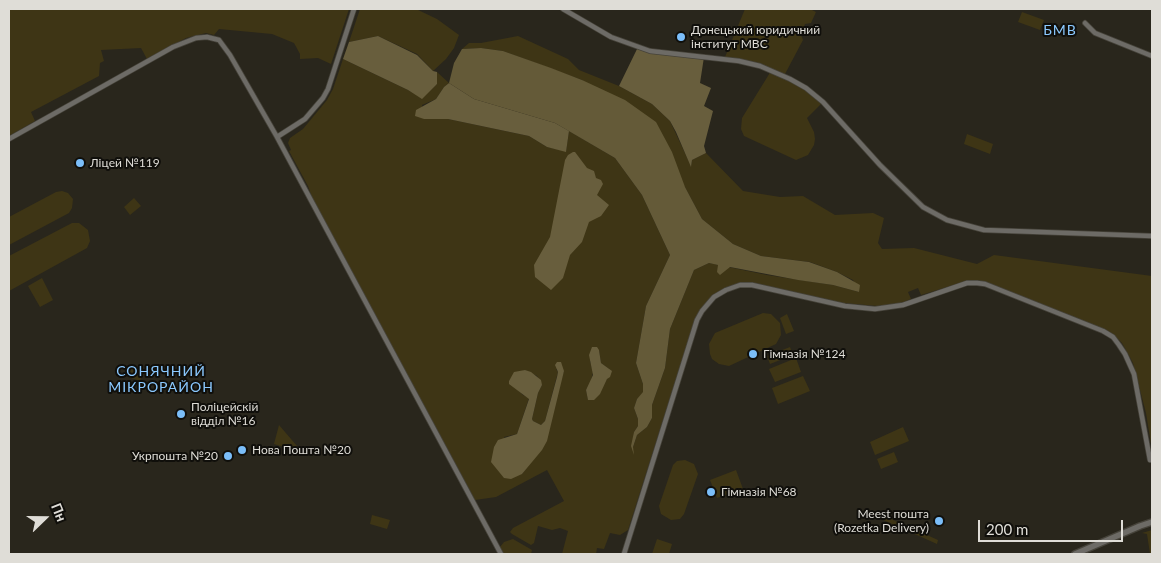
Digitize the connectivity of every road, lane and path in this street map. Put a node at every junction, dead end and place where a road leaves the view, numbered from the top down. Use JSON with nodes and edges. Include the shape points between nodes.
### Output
{"nodes":[{"id":1,"x":354,"y":9,"type":"edge"},
{"id":2,"x":563,"y":9,"type":"edge"},
{"id":3,"x":1084,"y":23,"type":"dead end"},
{"id":4,"x":1152,"y":56,"type":"edge"},
{"id":5,"x":277,"y":138,"type":"junction"},
{"id":6,"x":9,"y":139,"type":"edge"},
{"id":7,"x":1152,"y":236,"type":"edge"},
{"id":8,"x":1152,"y":459,"type":"edge"},
{"id":9,"x":1152,"y":522,"type":"edge"},
{"id":10,"x":501,"y":554,"type":"edge"},
{"id":11,"x":624,"y":554,"type":"edge"},
{"id":12,"x":1075,"y":554,"type":"edge"}],
"edges":[{"from":1,"to":5,"type":"street","via":[[323,98],[305,119]]},
{"from":2,"to":7,"type":"street","via":[[611,37],[650,51],[739,60],[790,79],[823,102],[880,165],[923,206],[947,220],[991,230]]},
{"from":3,"to":4,"type":"street","via":[[1095,33]]},
{"from":5,"to":6,"type":"street","via":[[225,46],[207,36],[173,47]]},
{"from":5,"to":10,"type":"street"},
{"from":8,"to":11,"type":"street","via":[[1134,374],[1119,344],[1103,331],[977,283],[903,305],[875,309],[740,285],[714,297],[697,320]]},
{"from":9,"to":12,"type":"street"}]}
